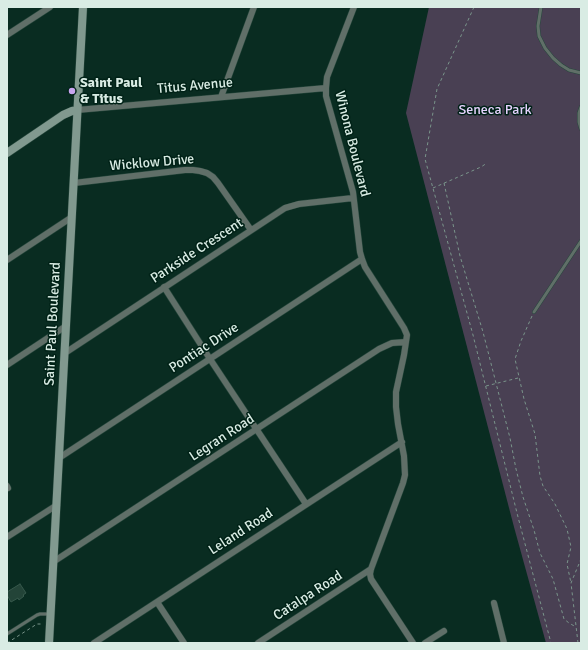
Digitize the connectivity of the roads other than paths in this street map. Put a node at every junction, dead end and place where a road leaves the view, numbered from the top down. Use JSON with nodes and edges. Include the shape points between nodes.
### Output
{"nodes":[{"id":1,"x":50,"y":7,"type":"edge"},
{"id":2,"x":254,"y":7,"type":"edge"},
{"id":3,"x":354,"y":7,"type":"edge"},
{"id":4,"x":540,"y":7,"type":"edge"},
{"id":5,"x":84,"y":8,"type":"edge"},
{"id":6,"x":7,"y":35,"type":"edge"},
{"id":7,"x":581,"y":73,"type":"edge"},
{"id":8,"x":326,"y":88,"type":"junction"},
{"id":9,"x":220,"y":97,"type":"junction"},
{"id":10,"x":581,"y":107,"type":"edge"},
{"id":11,"x":77,"y":110,"type":"junction"},
{"id":12,"x":581,"y":129,"type":"edge"},
{"id":13,"x":7,"y":153,"type":"edge"},
{"id":14,"x":74,"y":183,"type":"junction"},
{"id":15,"x":353,"y":198,"type":"junction"},
{"id":16,"x":72,"y":217,"type":"junction"},
{"id":17,"x":251,"y":230,"type":"junction"},
{"id":18,"x":581,"y":241,"type":"edge"},
{"id":19,"x":362,"y":259,"type":"junction"},
{"id":20,"x":7,"y":260,"type":"edge"},
{"id":21,"x":164,"y":287,"type":"junction"},
{"id":22,"x":534,"y":312,"type":"road end"},
{"id":23,"x":66,"y":326,"type":"junction"},
{"id":24,"x":406,"y":342,"type":"junction"},
{"id":25,"x":65,"y":352,"type":"junction"},
{"id":26,"x":210,"y":358,"type":"junction"},
{"id":27,"x":7,"y":365,"type":"edge"},
{"id":28,"x":257,"y":429,"type":"junction"},
{"id":29,"x":402,"y":442,"type":"junction"},
{"id":30,"x":59,"y":458,"type":"junction"},
{"id":31,"x":306,"y":504,"type":"junction"},
{"id":32,"x":57,"y":505,"type":"junction"},
{"id":33,"x":7,"y":537,"type":"edge"},
{"id":34,"x":54,"y":562,"type":"junction"},
{"id":35,"x":371,"y":570,"type":"junction"},
{"id":36,"x":157,"y":602,"type":"junction"},
{"id":37,"x":494,"y":603,"type":"dead end"},
{"id":38,"x":51,"y":614,"type":"junction"},
{"id":39,"x":444,"y":631,"type":"dead end"},
{"id":40,"x":7,"y":634,"type":"edge"},
{"id":41,"x":49,"y":643,"type":"edge"},
{"id":42,"x":94,"y":643,"type":"edge"},
{"id":43,"x":184,"y":643,"type":"edge"},
{"id":44,"x":258,"y":643,"type":"edge"},
{"id":45,"x":413,"y":643,"type":"edge"},
{"id":46,"x":425,"y":643,"type":"edge"},
{"id":47,"x":504,"y":643,"type":"edge"}],
"edges":[{"from":1,"to":6,"type":"street"},
{"from":2,"to":9,"type":"street"},
{"from":3,"to":8,"type":"street","name":"Winona Boulevard","via":[[327,77]]},
{"from":4,"to":7,"type":"lane","via":[[539,36],[545,48],[561,65]]},
{"from":5,"to":11,"type":"main road","name":"Saint Paul Boulevard"},
{"from":8,"to":9,"type":"street","name":"Titus Avenue"},
{"from":8,"to":15,"type":"street","name":"Winona Boulevard"},
{"from":9,"to":11,"type":"street","name":"Titus Avenue"},
{"from":10,"to":12,"type":"lane"},
{"from":11,"to":13,"type":"main road","name":"Titus Avenue","via":[[63,116]]},
{"from":11,"to":14,"type":"main road","name":"Saint Paul Boulevard"},
{"from":14,"to":16,"type":"main road","name":"Saint Paul Boulevard"},
{"from":14,"to":17,"type":"street","name":"Wicklow Drive","via":[[185,170],[200,171],[213,177]]},
{"from":15,"to":17,"type":"street","name":"Parkside Crescent","via":[[292,206]]},
{"from":15,"to":19,"type":"street","name":"Winona Boulevard"},
{"from":16,"to":20,"type":"street"},
{"from":16,"to":23,"type":"main road","name":"Saint Paul Boulevard"},
{"from":17,"to":21,"type":"street","name":"Parkside Crescent"},
{"from":18,"to":22,"type":"lane"},
{"from":19,"to":24,"type":"street","name":"Winona Boulevard","via":[[404,328]]},
{"from":19,"to":26,"type":"street","name":"Pontiac Drive"},
{"from":21,"to":25,"type":"street","name":"Parkside Crescent"},
{"from":21,"to":26,"type":"street"},
{"from":23,"to":25,"type":"main road","name":"Saint Paul Boulevard"},
{"from":23,"to":27,"type":"street"},
{"from":24,"to":28,"type":"street","name":"Legran Road","via":[[392,343],[379,348]]},
{"from":24,"to":29,"type":"street","name":"Winona Boulevard","via":[[396,392]]},
{"from":25,"to":30,"type":"main road","name":"Saint Paul Boulevard"},
{"from":26,"to":28,"type":"street"},
{"from":26,"to":30,"type":"street","name":"Pontiac Drive"},
{"from":28,"to":31,"type":"street"},
{"from":28,"to":34,"type":"street","name":"Legran Road"},
{"from":29,"to":31,"type":"street","name":"Leland Road"},
{"from":29,"to":35,"type":"street","name":"Winona Boulevard","via":[[405,475]]},
{"from":30,"to":32,"type":"main road","name":"Saint Paul Boulevard"},
{"from":31,"to":36,"type":"street","name":"Leland Road"},
{"from":32,"to":33,"type":"street"},
{"from":32,"to":34,"type":"main road","name":"Saint Paul Boulevard"},
{"from":34,"to":38,"type":"main road","name":"Saint Paul Boulevard"},
{"from":35,"to":44,"type":"street","name":"Catalpa Road"},
{"from":35,"to":45,"type":"street","via":[[371,579]]},
{"from":36,"to":42,"type":"street","name":"Leland Road"},
{"from":36,"to":43,"type":"street"},
{"from":37,"to":47,"type":"street"},
{"from":38,"to":40,"type":"lane","via":[[37,615]]},
{"from":38,"to":41,"type":"main road","name":"Saint Paul Boulevard"},
{"from":39,"to":46,"type":"street"}]}
